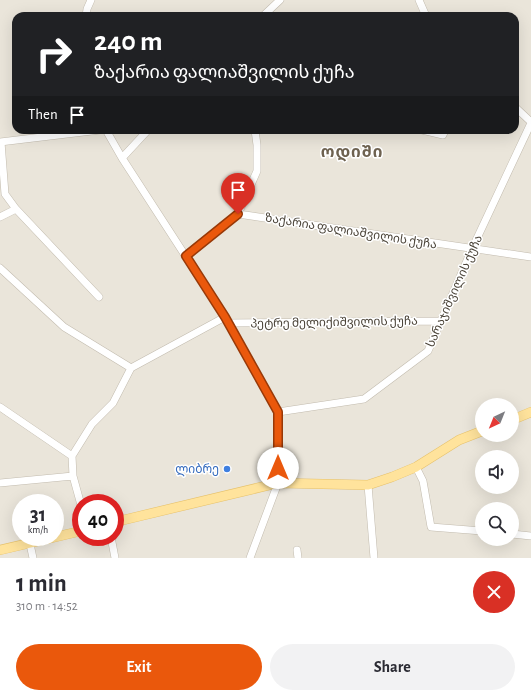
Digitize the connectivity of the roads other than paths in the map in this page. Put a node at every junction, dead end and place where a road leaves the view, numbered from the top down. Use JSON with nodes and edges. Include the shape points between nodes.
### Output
{"nodes":[{"id":1,"x":91,"y":0,"type":"edge"},
{"id":2,"x":280,"y":0,"type":"edge"},
{"id":3,"x":419,"y":0,"type":"edge"},
{"id":4,"x":87,"y":12,"type":"edge"},
{"id":5,"x":267,"y":12,"type":"edge"},
{"id":6,"x":424,"y":12,"type":"edge"},
{"id":7,"x":519,"y":110,"type":"edge"},
{"id":8,"x":531,"y":122,"type":"edge"},
{"id":9,"x":67,"y":134,"type":"edge"},
{"id":10,"x":108,"y":134,"type":"edge"},
{"id":11,"x":144,"y":134,"type":"edge"},
{"id":12,"x":256,"y":134,"type":"edge"},
{"id":13,"x":0,"y":142,"type":"edge"},
{"id":14,"x":122,"y":158,"type":"junction"},
{"id":15,"x":16,"y":209,"type":"junction"},
{"id":16,"x":238,"y":214,"type":"junction"},
{"id":17,"x":0,"y":217,"type":"edge"},
{"id":18,"x":472,"y":249,"type":"junction"},
{"id":19,"x":186,"y":256,"type":"junction"},
{"id":20,"x":531,"y":257,"type":"edge"},
{"id":21,"x":0,"y":268,"type":"edge"},
{"id":22,"x":99,"y":297,"type":"dead end"},
{"id":23,"x":227,"y":320,"type":"junction"},
{"id":24,"x":440,"y":321,"type":"junction"},
{"id":25,"x":131,"y":368,"type":"junction"},
{"id":26,"x":1,"y":409,"type":"edge"},
{"id":27,"x":278,"y":412,"type":"junction"},
{"id":28,"x":531,"y":412,"type":"edge"},
{"id":29,"x":519,"y":417,"type":"edge"},
{"id":30,"x":475,"y":434,"type":"edge"},
{"id":31,"x":72,"y":456,"type":"junction"},
{"id":32,"x":416,"y":467,"type":"junction"},
{"id":33,"x":73,"y":476,"type":"junction"},
{"id":34,"x":0,"y":483,"type":"edge"},
{"id":35,"x":278,"y":483,"type":"junction"},
{"id":36,"x":368,"y":485,"type":"junction"},
{"id":37,"x":78,"y":494,"type":"edge"},
{"id":38,"x":124,"y":520,"type":"edge"},
{"id":39,"x":475,"y":531,"type":"edge"},
{"id":40,"x":519,"y":535,"type":"edge"},
{"id":41,"x":531,"y":536,"type":"edge"},
{"id":42,"x":20,"y":546,"type":"edge"},
{"id":43,"x":30,"y":546,"type":"edge"},
{"id":44,"x":113,"y":546,"type":"edge"},
{"id":45,"x":0,"y":550,"type":"edge"},
{"id":46,"x":297,"y":550,"type":"dead end"},
{"id":47,"x":33,"y":558,"type":"edge"},
{"id":48,"x":115,"y":558,"type":"edge"},
{"id":49,"x":250,"y":558,"type":"edge"},
{"id":50,"x":298,"y":558,"type":"edge"},
{"id":51,"x":374,"y":558,"type":"edge"}],
"edges":[{"from":1,"to":4,"type":"street"},
{"from":2,"to":5,"type":"street"},
{"from":3,"to":6,"type":"street"},
{"from":7,"to":8,"type":"street"},
{"from":8,"to":18,"type":"street","name":"სარაჯიშვილის ქუჩა"},
{"from":9,"to":13,"type":"street"},
{"from":10,"to":14,"type":"street"},
{"from":11,"to":14,"type":"street"},
{"from":12,"to":16,"type":"street","via":[[257,171]]},
{"from":13,"to":15,"type":"street","via":[[5,194]]},
{"from":14,"to":19,"type":"street"},
{"from":15,"to":17,"type":"street"},
{"from":15,"to":22,"type":"street"},
{"from":16,"to":18,"type":"street","name":"ზაქარია ფალიაშვილის ქუჩა"},
{"from":16,"to":19,"type":"street"},
{"from":18,"to":20,"type":"street","name":"ზაქარია ფალიაშვილის ქუჩა"},
{"from":18,"to":24,"type":"street","name":"სარაჯიშვილის ქუჩა"},
{"from":19,"to":23,"type":"street"},
{"from":21,"to":25,"type":"street","via":[[64,326]]},
{"from":23,"to":24,"type":"street","name":"პეტრე მელიქიშვილის ქუჩა"},
{"from":23,"to":25,"type":"street"},
{"from":23,"to":27,"type":"street"},
{"from":24,"to":27,"type":"street","name":"სარაჯიშვილის ქუჩა","via":[[428,351],[364,400]]},
{"from":25,"to":31,"type":"street","via":[[113,403],[92,424]]},
{"from":26,"to":31,"type":"street"},
{"from":27,"to":35,"type":"street"},
{"from":28,"to":29,"type":"main road"},
{"from":30,"to":32,"type":"main road","via":[[459,440]]},
{"from":31,"to":33,"type":"street"},
{"from":32,"to":36,"type":"main road"},
{"from":32,"to":39,"type":"street","via":[[423,481],[431,526]]},
{"from":33,"to":34,"type":"street"},
{"from":33,"to":37,"type":"street"},
{"from":35,"to":36,"type":"main road"},
{"from":35,"to":38,"type":"main road"},
{"from":35,"to":49,"type":"street"},
{"from":36,"to":51,"type":"street"},
{"from":40,"to":41,"type":"street"},
{"from":42,"to":45,"type":"main road"},
{"from":43,"to":47,"type":"street"},
{"from":44,"to":48,"type":"street"},
{"from":46,"to":50,"type":"street"}]}
